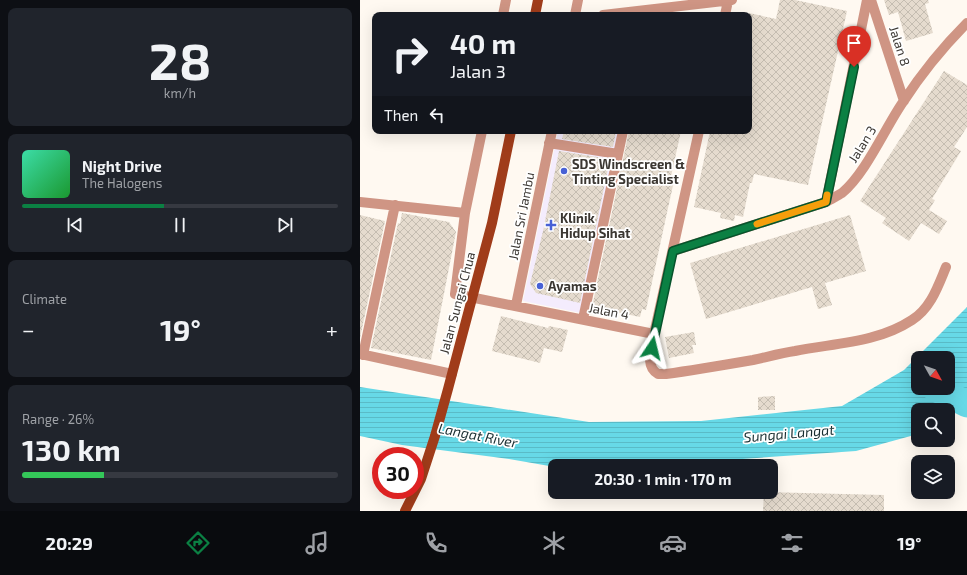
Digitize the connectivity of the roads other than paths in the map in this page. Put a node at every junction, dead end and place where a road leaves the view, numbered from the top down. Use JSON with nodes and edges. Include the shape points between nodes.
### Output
{"nodes":[{"id":1,"x":506,"y":0,"type":"edge"},
{"id":2,"x":538,"y":0,"type":"edge"},
{"id":3,"x":578,"y":0,"type":"edge"},
{"id":4,"x":730,"y":0,"type":"edge"},
{"id":5,"x":867,"y":0,"type":"edge"},
{"id":6,"x":871,"y":0,"type":"edge"},
{"id":7,"x":504,"y":12,"type":"edge"},
{"id":8,"x":536,"y":12,"type":"edge"},
{"id":9,"x":576,"y":12,"type":"edge"},
{"id":10,"x":648,"y":12,"type":"edge"},
{"id":11,"x":726,"y":12,"type":"edge"},
{"id":12,"x":967,"y":24,"type":"edge"},
{"id":13,"x":904,"y":100,"type":"junction"},
{"id":14,"x":481,"y":134,"type":"edge"},
{"id":15,"x":510,"y":134,"type":"edge"},
{"id":16,"x":551,"y":134,"type":"edge"},
{"id":17,"x":622,"y":134,"type":"edge"},
{"id":18,"x":698,"y":134,"type":"edge"},
{"id":19,"x":549,"y":143,"type":"junction"},
{"id":20,"x":618,"y":154,"type":"junction"},
{"id":21,"x":360,"y":202,"type":"edge"},
{"id":22,"x":826,"y":202,"type":"junction"},
{"id":23,"x":395,"y":205,"type":"junction"},
{"id":24,"x":465,"y":213,"type":"junction"},
{"id":25,"x":673,"y":251,"type":"junction"},
{"id":26,"x":946,"y":267,"type":"dead end"},
{"id":27,"x":472,"y":297,"type":"junction"},
{"id":28,"x":516,"y":306,"type":"junction"},
{"id":29,"x":583,"y":319,"type":"junction"},
{"id":30,"x":654,"y":334,"type":"junction"},
{"id":31,"x":362,"y":354,"type":"edge"},
{"id":32,"x":452,"y":374,"type":"junction"},
{"id":33,"x":405,"y":511,"type":"edge"}],
"edges":[{"from":1,"to":7,"type":"street"},
{"from":2,"to":8,"type":"main road"},
{"from":3,"to":9,"type":"street"},
{"from":4,"to":10,"type":"street"},
{"from":4,"to":11,"type":"street"},
{"from":5,"to":22,"type":"street"},
{"from":6,"to":13,"type":"street","name":"Jalan 8"},
{"from":12,"to":13,"type":"street","name":"Jalan 3","via":[[954,36]]},
{"from":13,"to":22,"type":"street","name":"Jalan 3","via":[[863,168],[841,193]]},
{"from":14,"to":24,"type":"street"},
{"from":15,"to":27,"type":"main road","name":"Jalan Sungai Chua","via":[[492,223]]},
{"from":16,"to":19,"type":"street","name":"Jalan Sri Jambu"},
{"from":17,"to":20,"type":"street"},
{"from":18,"to":25,"type":"street"},
{"from":19,"to":20,"type":"street"},
{"from":19,"to":28,"type":"street","name":"Jalan Sri Jambu"},
{"from":20,"to":29,"type":"street"},
{"from":21,"to":23,"type":"street"},
{"from":22,"to":25,"type":"street","name":"Jalan 3"},
{"from":23,"to":24,"type":"street"},
{"from":23,"to":31,"type":"street"},
{"from":24,"to":27,"type":"street","name":"Jalan 4","via":[[455,294]]},
{"from":25,"to":30,"type":"street"},
{"from":26,"to":30,"type":"street","via":[[932,300],[924,310],[913,320],[889,333],[873,338],[658,374],[651,368],[650,362]]},
{"from":27,"to":28,"type":"street","name":"Jalan 4"},
{"from":27,"to":32,"type":"main road","name":"Jalan Sungai Chua"},
{"from":28,"to":29,"type":"street","name":"Jalan 4"},
{"from":29,"to":30,"type":"street","name":"Jalan 4"},
{"from":31,"to":32,"type":"street"},
{"from":32,"to":33,"type":"main road","name":"Jalan Sungai Chua","via":[[421,479]]}]}
